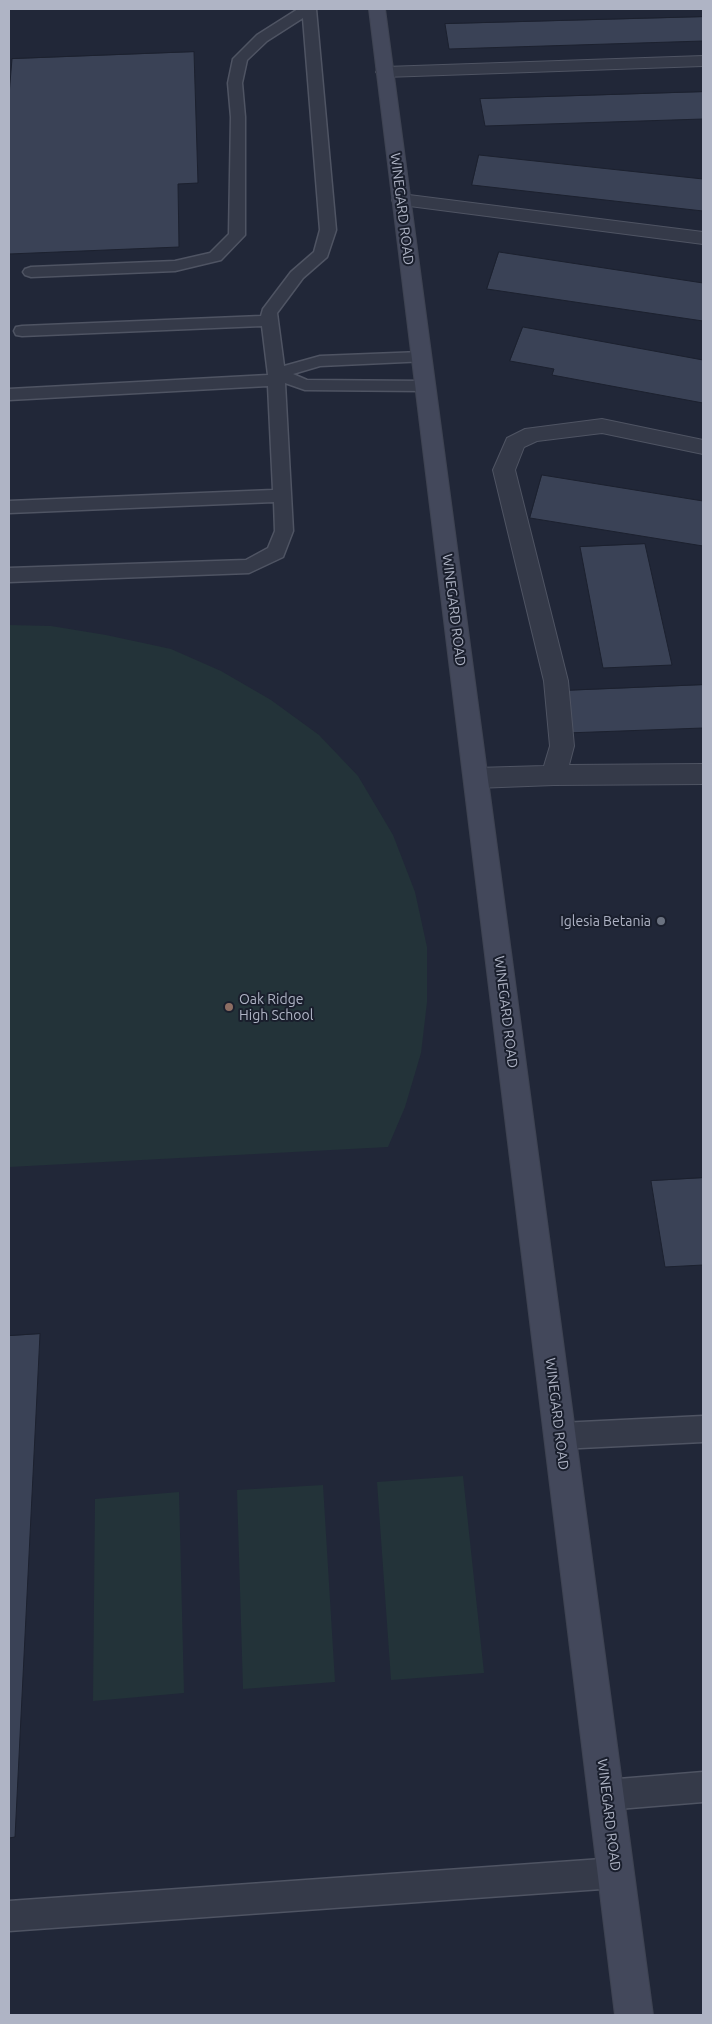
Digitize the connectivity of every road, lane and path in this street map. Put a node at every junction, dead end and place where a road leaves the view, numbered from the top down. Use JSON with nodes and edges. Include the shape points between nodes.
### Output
{"nodes":[{"id":1,"x":308,"y":9,"type":"edge"},
{"id":2,"x":377,"y":9,"type":"edge"},
{"id":3,"x":703,"y":61,"type":"edge"},
{"id":4,"x":385,"y":72,"type":"junction"},
{"id":5,"x":401,"y":200,"type":"junction"},
{"id":6,"x":703,"y":238,"type":"edge"},
{"id":7,"x":31,"y":272,"type":"dead end"},
{"id":8,"x":270,"y":321,"type":"junction"},
{"id":9,"x":22,"y":331,"type":"dead end"},
{"id":10,"x":422,"y":357,"type":"junction"},
{"id":11,"x":276,"y":377,"type":"junction"},
{"id":12,"x":425,"y":386,"type":"junction"},
{"id":13,"x":9,"y":394,"type":"edge"},
{"id":14,"x":703,"y":447,"type":"edge"},
{"id":15,"x":282,"y":496,"type":"junction"},
{"id":16,"x":9,"y":507,"type":"edge"},
{"id":17,"x":9,"y":575,"type":"edge"},
{"id":18,"x":703,"y":774,"type":"edge"},
{"id":19,"x":554,"y":775,"type":"junction"},
{"id":20,"x":476,"y":778,"type":"junction"},
{"id":21,"x":703,"y":1430,"type":"edge"},
{"id":22,"x":560,"y":1436,"type":"junction"},
{"id":23,"x":703,"y":1787,"type":"edge"},
{"id":24,"x":606,"y":1795,"type":"junction"},
{"id":25,"x":616,"y":1874,"type":"junction"},
{"id":26,"x":9,"y":1916,"type":"edge"},
{"id":27,"x":634,"y":2015,"type":"edge"}],
"edges":[{"from":1,"to":7,"type":"lane","via":[[262,38],[240,59],[235,83],[238,117],[237,235],[214,257],[174,266]]},
{"from":1,"to":8,"type":"lane","via":[[328,230],[321,254],[297,275],[269,313]]},
{"from":2,"to":4,"type":"street","name":"WINEGARD ROAD"},
{"from":3,"to":4,"type":"street"},
{"from":4,"to":5,"type":"street","name":"WINEGARD ROAD"},
{"from":5,"to":6,"type":"street"},
{"from":5,"to":10,"type":"street","name":"WINEGARD ROAD"},
{"from":8,"to":9,"type":"lane"},
{"from":8,"to":11,"type":"lane"},
{"from":10,"to":11,"type":"lane","via":[[320,361]]},
{"from":10,"to":12,"type":"street","name":"WINEGARD ROAD"},
{"from":11,"to":12,"type":"lane","via":[[305,385]]},
{"from":11,"to":13,"type":"lane"},
{"from":11,"to":15,"type":"lane"},
{"from":12,"to":20,"type":"street","name":"WINEGARD ROAD"},
{"from":14,"to":19,"type":"street","via":[[602,426],[533,434],[515,443],[504,470],[556,681],[562,746]]},
{"from":15,"to":16,"type":"lane"},
{"from":15,"to":17,"type":"lane","via":[[284,531],[276,552],[248,566]]},
{"from":18,"to":19,"type":"street"},
{"from":19,"to":20,"type":"street"},
{"from":20,"to":22,"type":"street","name":"WINEGARD ROAD"},
{"from":21,"to":22,"type":"lane"},
{"from":22,"to":24,"type":"street","name":"WINEGARD ROAD"},
{"from":23,"to":24,"type":"lane"},
{"from":24,"to":25,"type":"street","name":"WINEGARD ROAD"},
{"from":25,"to":26,"type":"lane"},
{"from":25,"to":27,"type":"street","name":"WINEGARD ROAD"}]}
